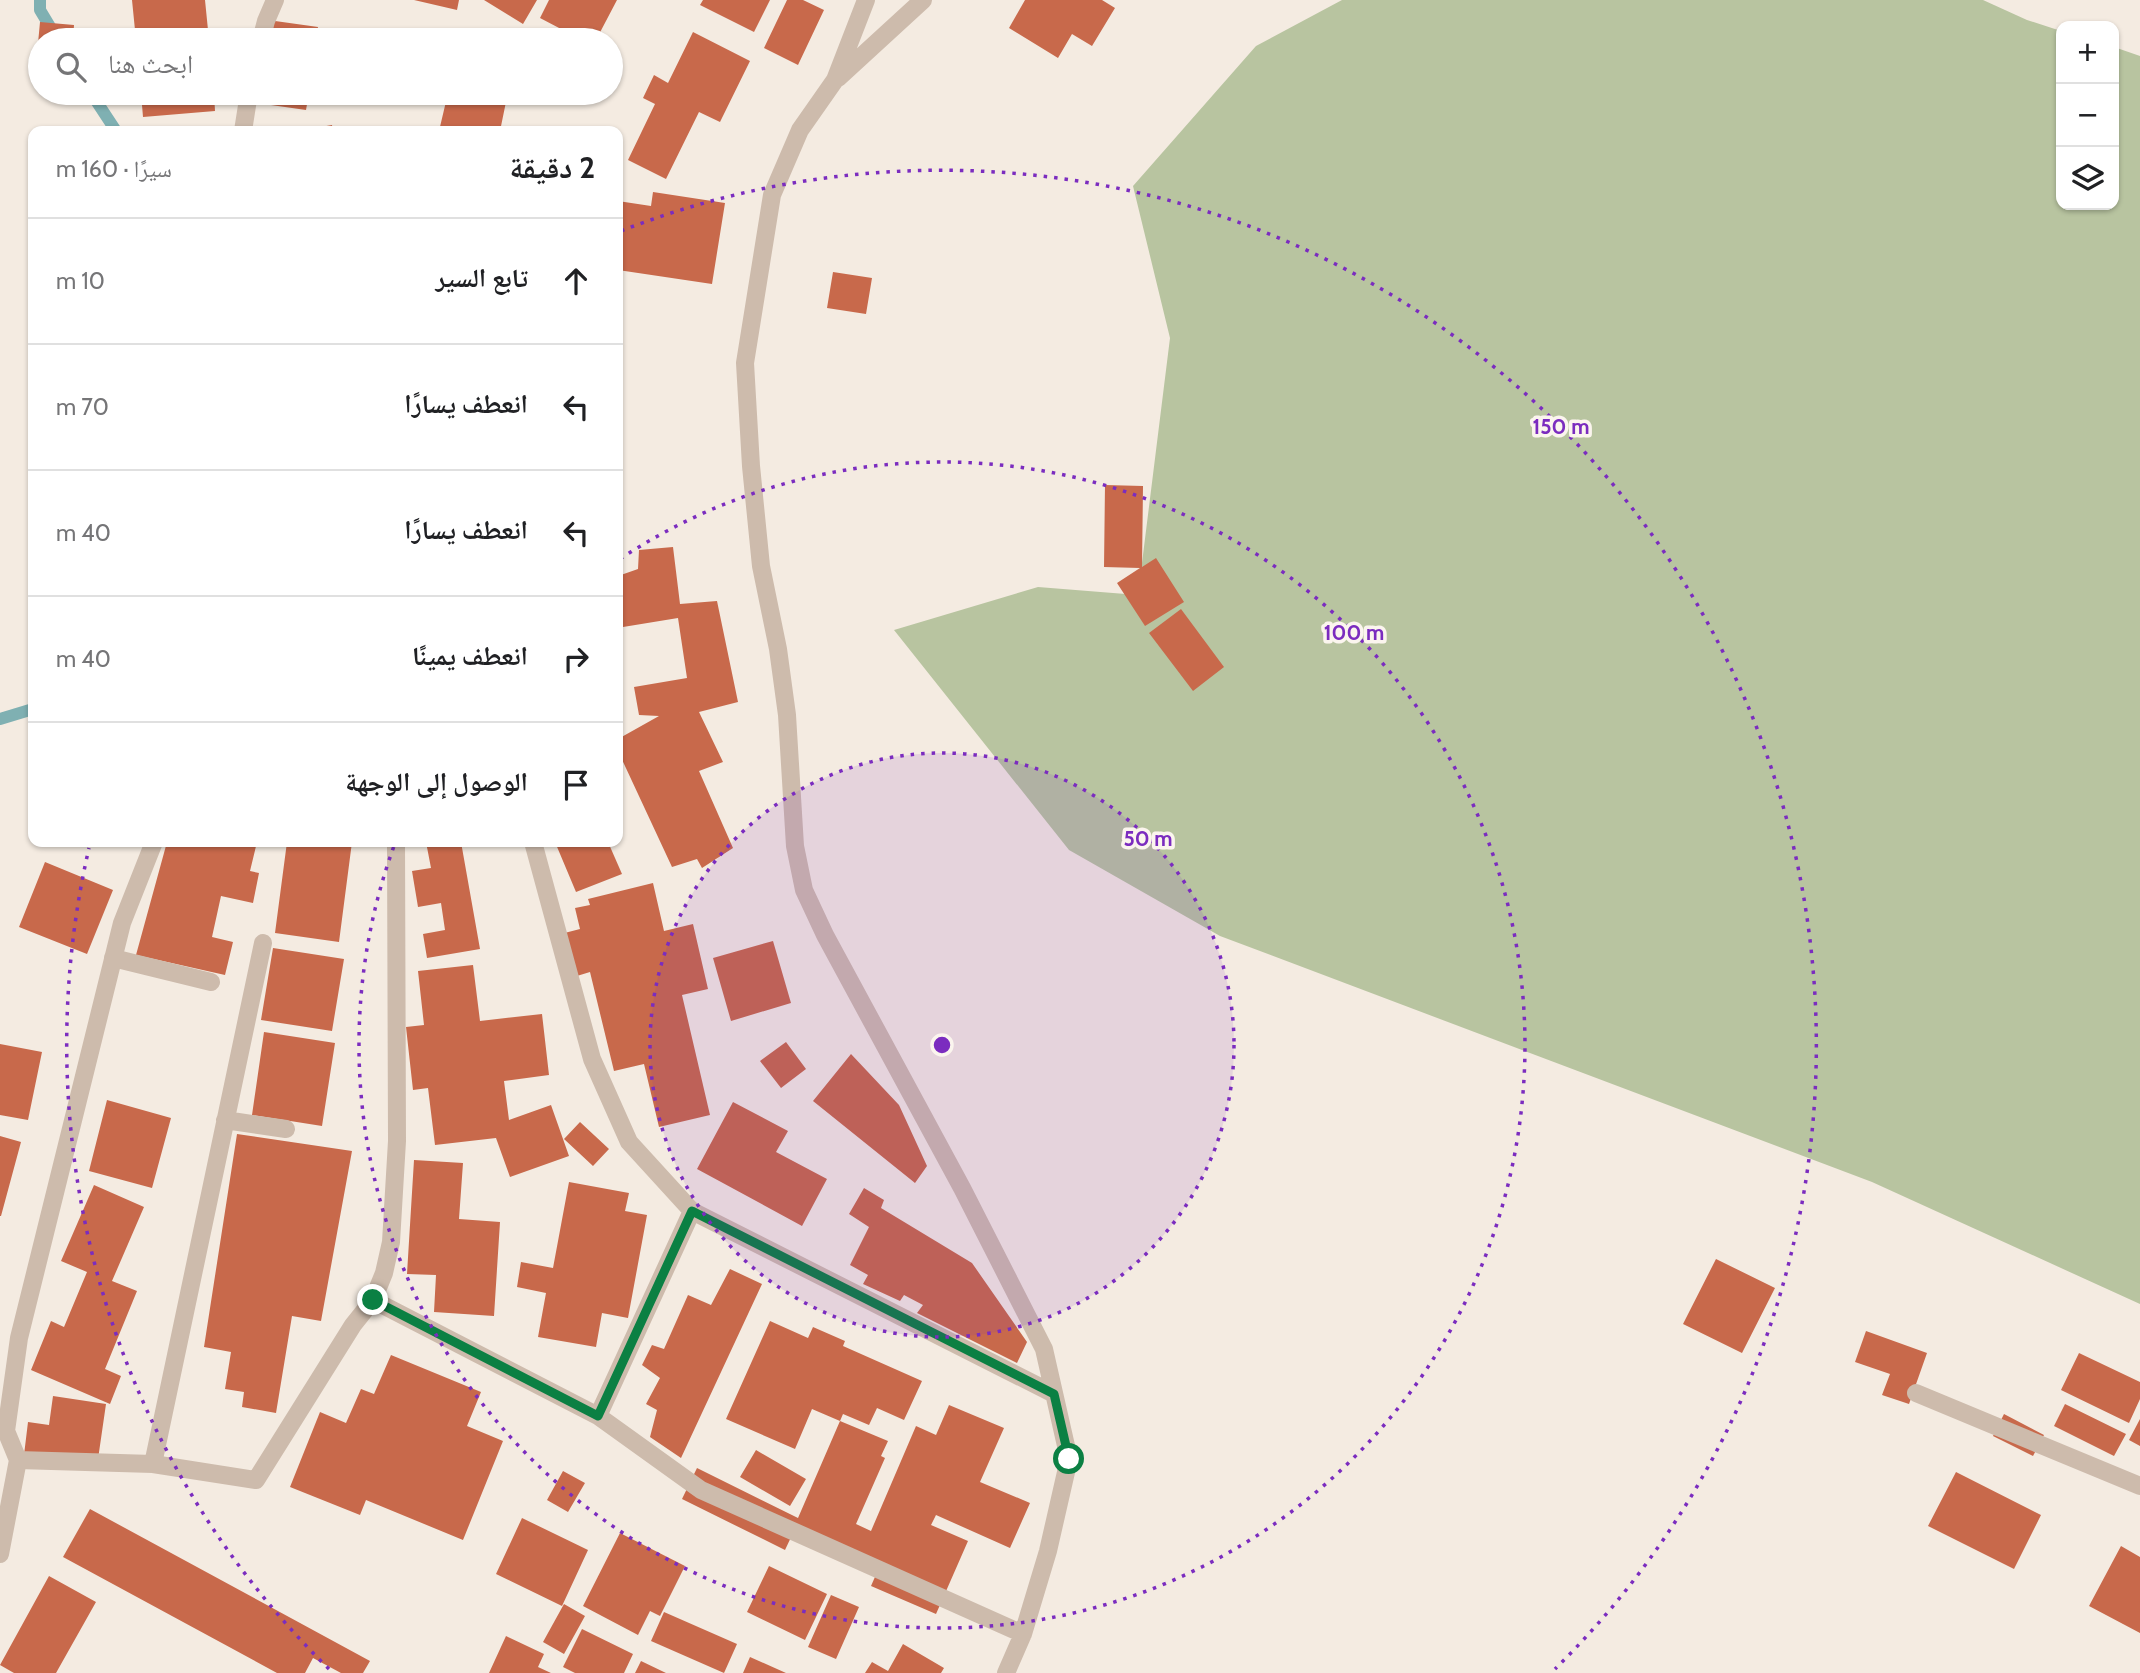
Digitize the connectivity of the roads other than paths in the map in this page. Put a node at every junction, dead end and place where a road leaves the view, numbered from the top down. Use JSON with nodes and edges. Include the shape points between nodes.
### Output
{"nodes":[{"id":1,"x":275,"y":0,"type":"edge"},
{"id":2,"x":866,"y":0,"type":"edge"},
{"id":3,"x":923,"y":0,"type":"edge"},
{"id":4,"x":264,"y":28,"type":"edge"},
{"id":5,"x":835,"y":80,"type":"junction"},
{"id":6,"x":247,"y":105,"type":"edge"},
{"id":7,"x":244,"y":126,"type":"edge"},
{"id":8,"x":152,"y":847,"type":"edge"},
{"id":9,"x":396,"y":847,"type":"edge"},
{"id":10,"x":534,"y":847,"type":"edge"},
{"id":11,"x":263,"y":943,"type":"dead end"},
{"id":12,"x":113,"y":958,"type":"junction"},
{"id":13,"x":211,"y":982,"type":"dead end"},
{"id":14,"x":225,"y":1120,"type":"junction"},
{"id":15,"x":286,"y":1129,"type":"dead end"},
{"id":16,"x":692,"y":1211,"type":"junction"},
{"id":17,"x":373,"y":1300,"type":"junction"},
{"id":18,"x":1916,"y":1393,"type":"dead end"},
{"id":19,"x":1054,"y":1394,"type":"junction"},
{"id":20,"x":598,"y":1416,"type":"junction"},
{"id":21,"x":18,"y":1460,"type":"junction"},
{"id":22,"x":153,"y":1464,"type":"junction"},
{"id":23,"x":2140,"y":1486,"type":"edge"},
{"id":24,"x":0,"y":1554,"type":"edge"},
{"id":25,"x":1023,"y":1634,"type":"junction"},
{"id":26,"x":1006,"y":1673,"type":"edge"}],
"edges":[{"from":1,"to":4,"type":"street"},
{"from":2,"to":5,"type":"street"},
{"from":3,"to":5,"type":"street"},
{"from":5,"to":19,"type":"street","via":[[800,130],[772,195],[745,363],[758,541],[787,715],[795,846],[804,890],[825,935],[1026,1312],[1044,1349]]},
{"from":6,"to":7,"type":"street"},
{"from":8,"to":12,"type":"street"},
{"from":9,"to":17,"type":"street","via":[[397,1141],[391,1242]]},
{"from":10,"to":16,"type":"street","via":[[592,1059],[629,1142]]},
{"from":11,"to":14,"type":"street"},
{"from":12,"to":13,"type":"street"},
{"from":12,"to":21,"type":"street","via":[[19,1338],[6,1431]]},
{"from":14,"to":15,"type":"street"},
{"from":14,"to":22,"type":"street"},
{"from":16,"to":19,"type":"street"},
{"from":16,"to":20,"type":"street"},
{"from":17,"to":20,"type":"street"},
{"from":17,"to":22,"type":"street","via":[[256,1480]]},
{"from":18,"to":23,"type":"street"},
{"from":19,"to":25,"type":"street","via":[[1069,1459]]},
{"from":20,"to":25,"type":"street","via":[[701,1490]]},
{"from":21,"to":22,"type":"street"},
{"from":21,"to":24,"type":"street"},
{"from":25,"to":26,"type":"street"}]}
